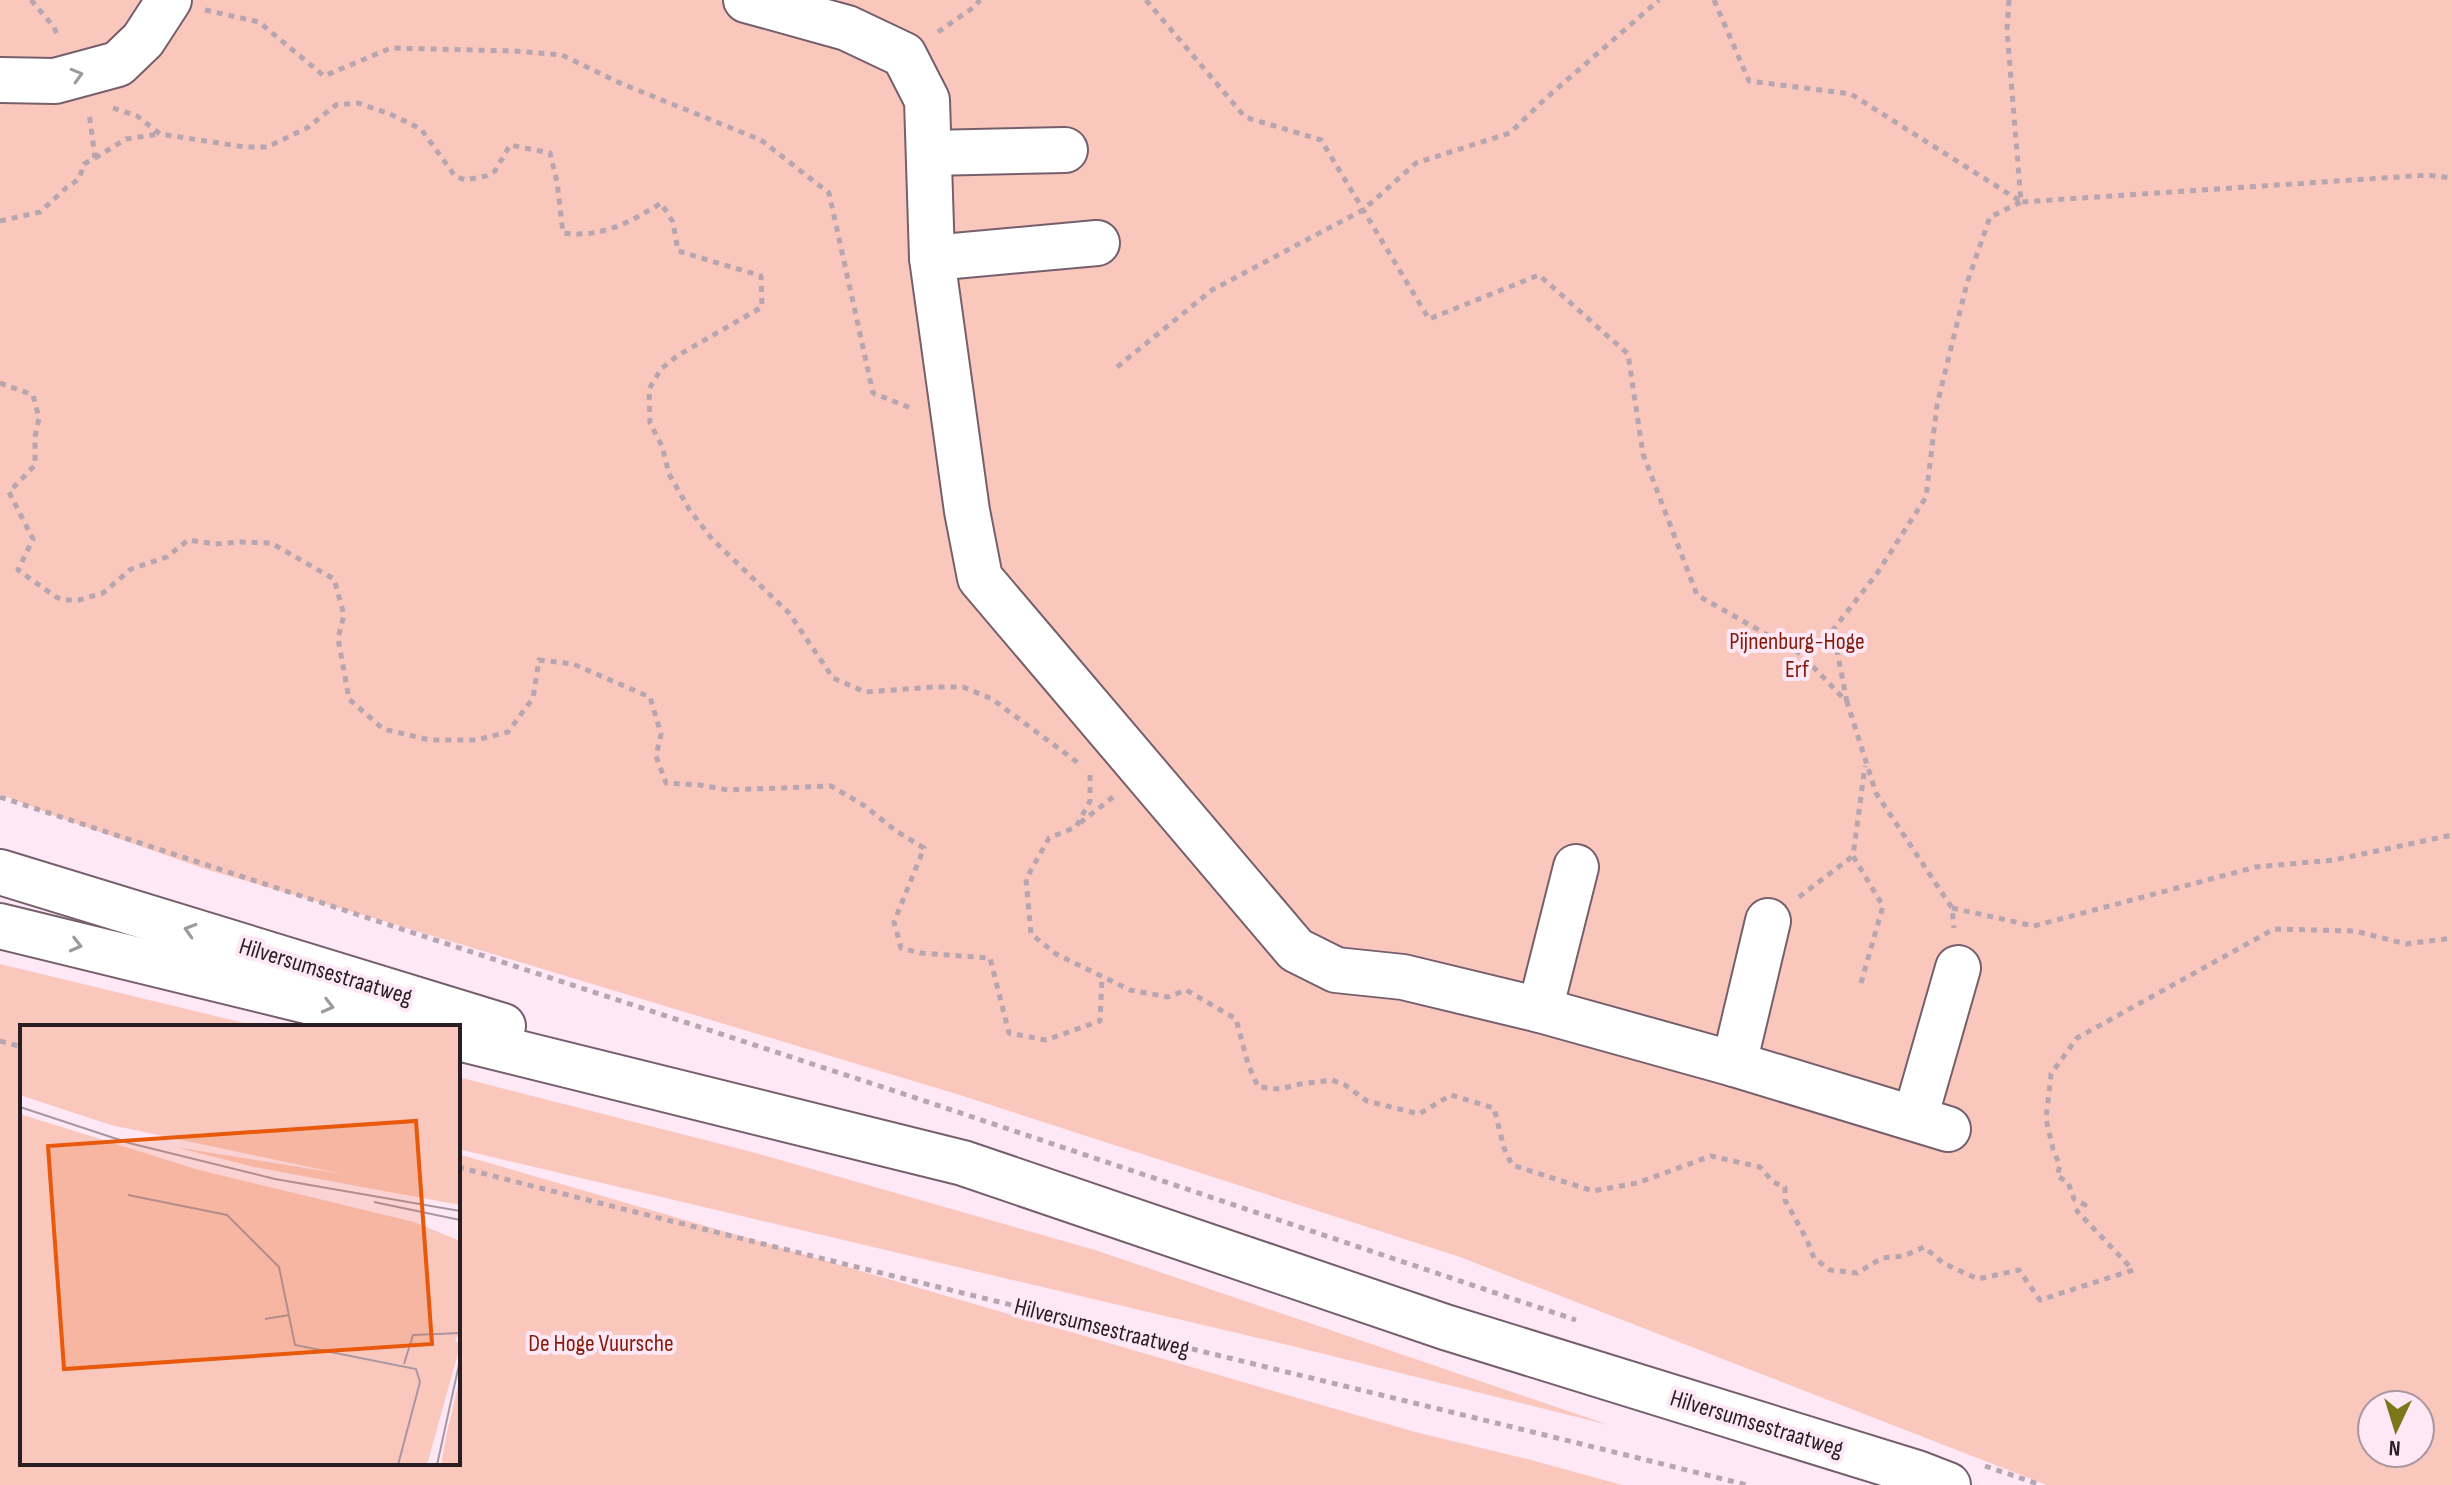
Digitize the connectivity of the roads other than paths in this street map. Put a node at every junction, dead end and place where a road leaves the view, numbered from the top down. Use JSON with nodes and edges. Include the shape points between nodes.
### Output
{"nodes":[{"id":1,"x":746,"y":0,"type":"edge"},
{"id":2,"x":180,"y":2,"type":"edge"},
{"id":3,"x":0,"y":80,"type":"edge"},
{"id":4,"x":1065,"y":150,"type":"dead end"},
{"id":5,"x":930,"y":153,"type":"junction"},
{"id":6,"x":1097,"y":243,"type":"dead end"},
{"id":7,"x":932,"y":258,"type":"junction"},
{"id":8,"x":1576,"y":867,"type":"dead end"},
{"id":9,"x":0,"y":872,"type":"edge"},
{"id":10,"x":1768,"y":921,"type":"road end"},
{"id":11,"x":0,"y":926,"type":"edge"},
{"id":12,"x":1958,"y":968,"type":"road end"},
{"id":13,"x":1540,"y":1010,"type":"junction"},
{"id":14,"x":405,"y":1025,"type":"edge"},
{"id":15,"x":460,"y":1038,"type":"edge"},
{"id":16,"x":1734,"y":1064,"type":"junction"},
{"id":17,"x":881,"y":1141,"type":"junction"},
{"id":18,"x":1948,"y":1485,"type":"edge"}],
"edges":[{"from":1,"to":5,"type":"main road","via":[[847,28],[904,55],[927,100]]},
{"from":3,"to":2,"type":"main road","one_way":true,"via":[[55,81],[118,64]]},
{"from":4,"to":5,"type":"main road"},
{"from":5,"to":7,"type":"main road"},
{"from":6,"to":7,"type":"main road"},
{"from":7,"to":13,"type":"main road","via":[[980,578],[1296,950],[1336,970],[1403,977]]},
{"from":8,"to":13,"type":"main road"},
{"from":17,"to":9,"type":"main road","name":"Hilversumsestraatweg","one_way":true},
{"from":10,"to":16,"type":"main road"},
{"from":11,"to":14,"type":"main road","name":"Hilversumsestraatweg","one_way":true},
{"from":12,"to":16,"type":"main road","via":[[1932,1123]]},
{"from":13,"to":16,"type":"main road"},
{"from":15,"to":17,"type":"main road","name":"Hilversumsestraatweg"},
{"from":17,"to":18,"type":"main road","name":"Hilversumsestraatweg","via":[[963,1163],[1445,1327]]}]}
